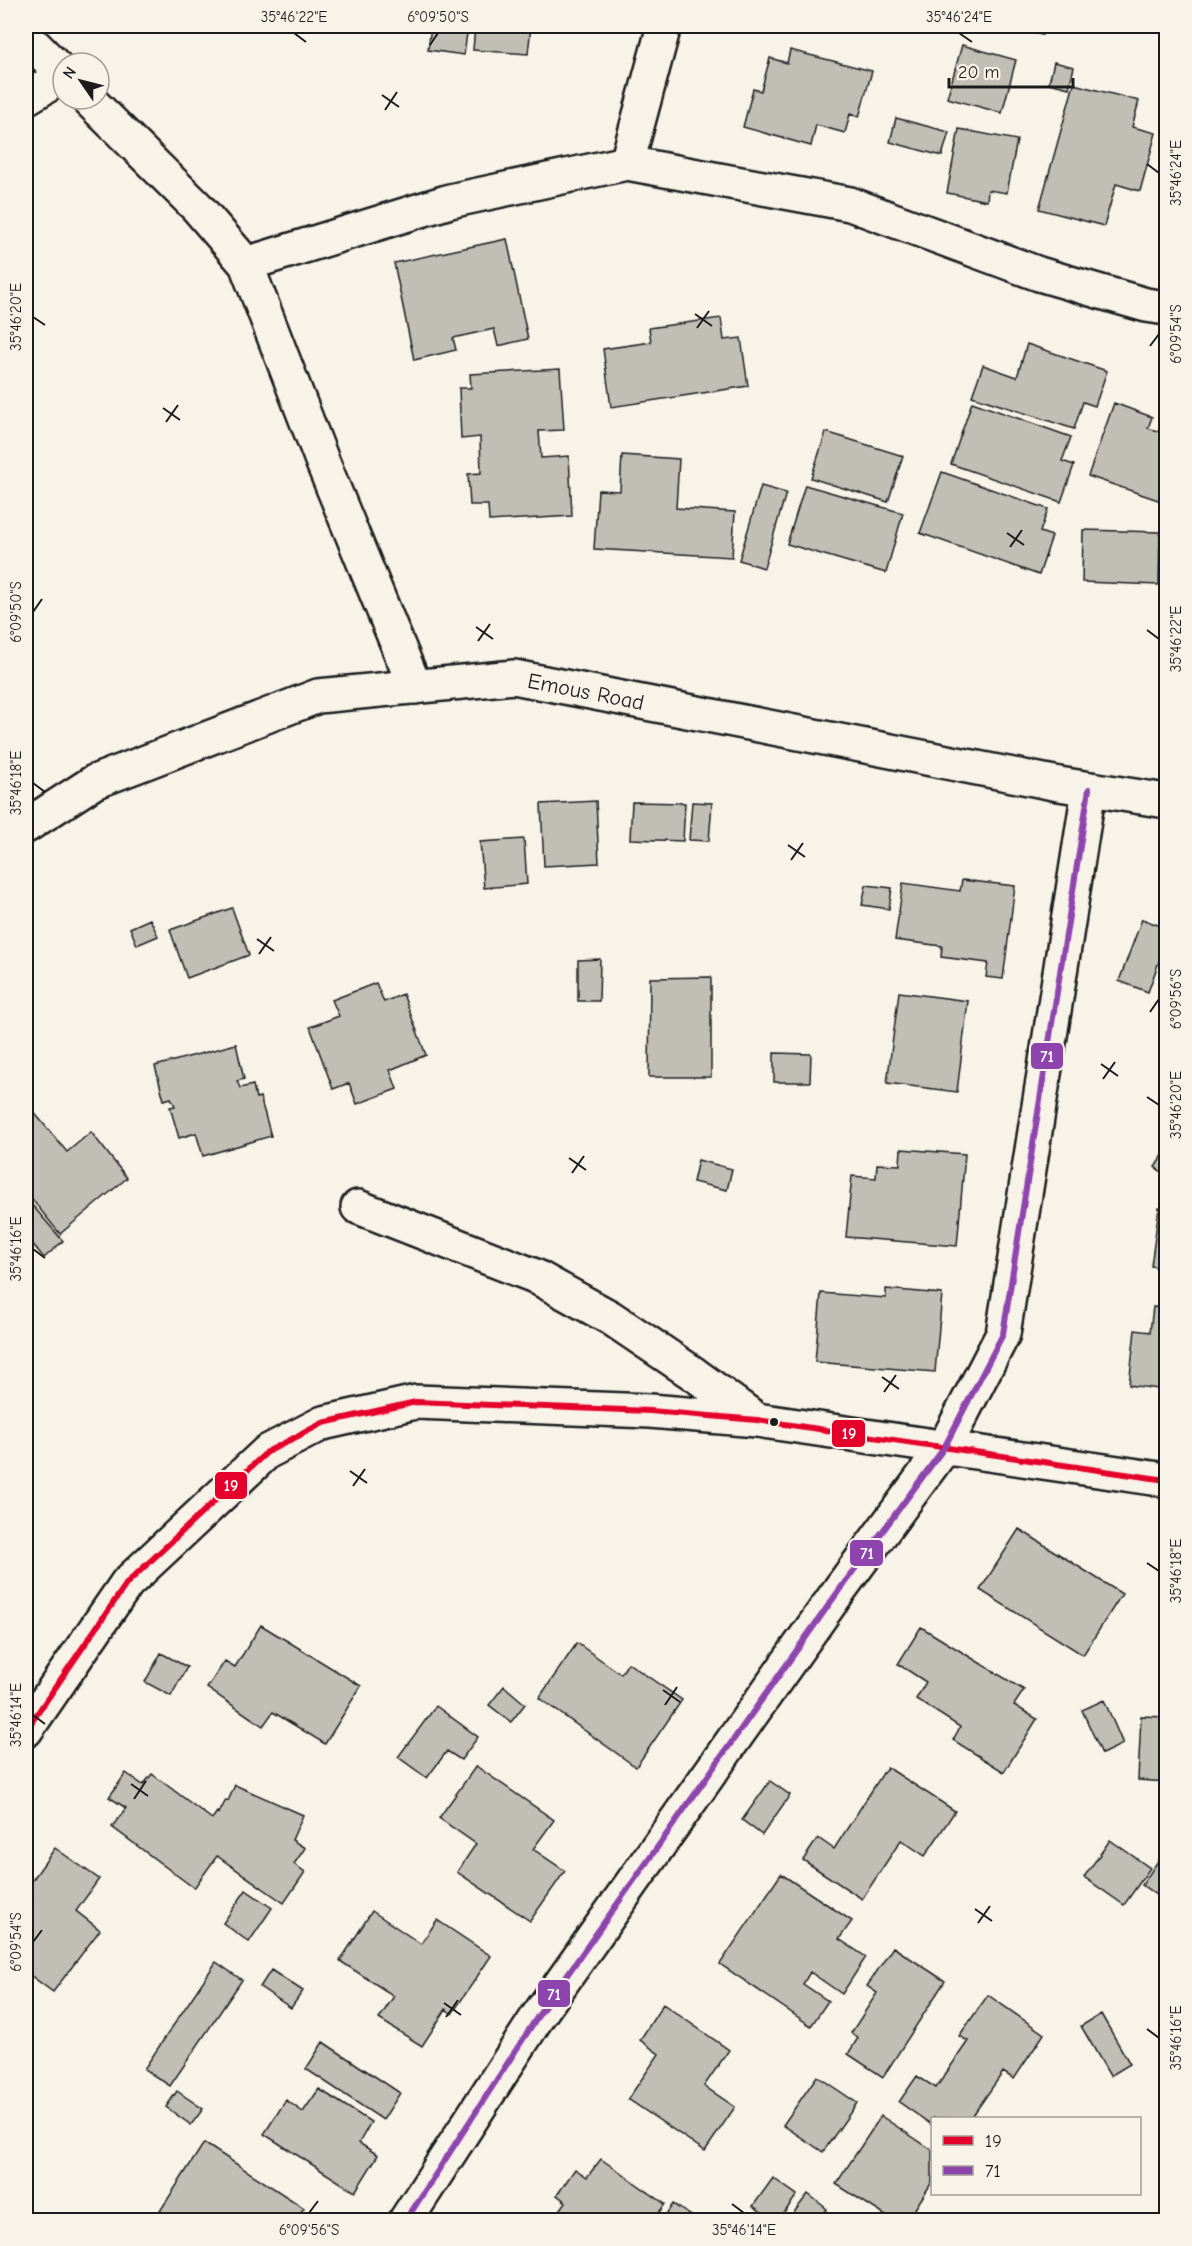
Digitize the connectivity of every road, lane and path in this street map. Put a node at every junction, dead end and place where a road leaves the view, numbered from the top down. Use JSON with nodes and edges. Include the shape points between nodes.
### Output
{"nodes":[{"id":1,"x":664,"y":26,"type":"edge"},
{"id":2,"x":26,"y":37,"type":"edge"},
{"id":3,"x":51,"y":63,"type":"edge"},
{"id":4,"x":51,"y":82,"type":"edge"},
{"id":5,"x":26,"y":98,"type":"edge"},
{"id":6,"x":100,"y":111,"type":"edge"},
{"id":7,"x":627,"y":163,"type":"junction"},
{"id":8,"x":246,"y":264,"type":"junction"},
{"id":9,"x":1167,"y":308,"type":"edge"},
{"id":10,"x":416,"y":687,"type":"junction"},
{"id":11,"x":1089,"y":789,"type":"junction"},
{"id":12,"x":1167,"y":801,"type":"edge"},
{"id":13,"x":26,"y":826,"type":"edge"},
{"id":14,"x":358,"y":1207,"type":"dead end"},
{"id":15,"x":756,"y":1420,"type":"junction"},
{"id":16,"x":944,"y":1448,"type":"junction"},
{"id":17,"x":1167,"y":1480,"type":"edge"},
{"id":18,"x":26,"y":1730,"type":"edge"},
{"id":19,"x":406,"y":2220,"type":"edge"}],
"edges":[{"from":1,"to":7,"type":"street"},
{"from":2,"to":3,"type":"street"},
{"from":4,"to":5,"type":"street"},
{"from":6,"to":8,"type":"street","via":[[197,207]]},
{"from":7,"to":8,"type":"street","via":[[450,201]]},
{"from":7,"to":9,"type":"street","via":[[850,204],[1039,274]]},
{"from":8,"to":10,"type":"street"},
{"from":10,"to":11,"type":"street","name":"Emous Road","via":[[514,677]]},
{"from":10,"to":13,"type":"street","name":"Emous Road","via":[[318,696],[94,782]]},
{"from":11,"to":12,"type":"street","name":"Emous Road"},
{"from":11,"to":16,"type":"street","via":[[1003,1334]]},
{"from":14,"to":15,"type":"street","via":[[535,1276],[611,1318]]},
{"from":15,"to":16,"type":"street"},
{"from":15,"to":18,"type":"street","via":[[650,1411],[416,1402],[323,1423],[267,1452],[127,1583]]},
{"from":16,"to":17,"type":"street"},
{"from":16,"to":19,"type":"street","via":[[538,2016]]}]}
